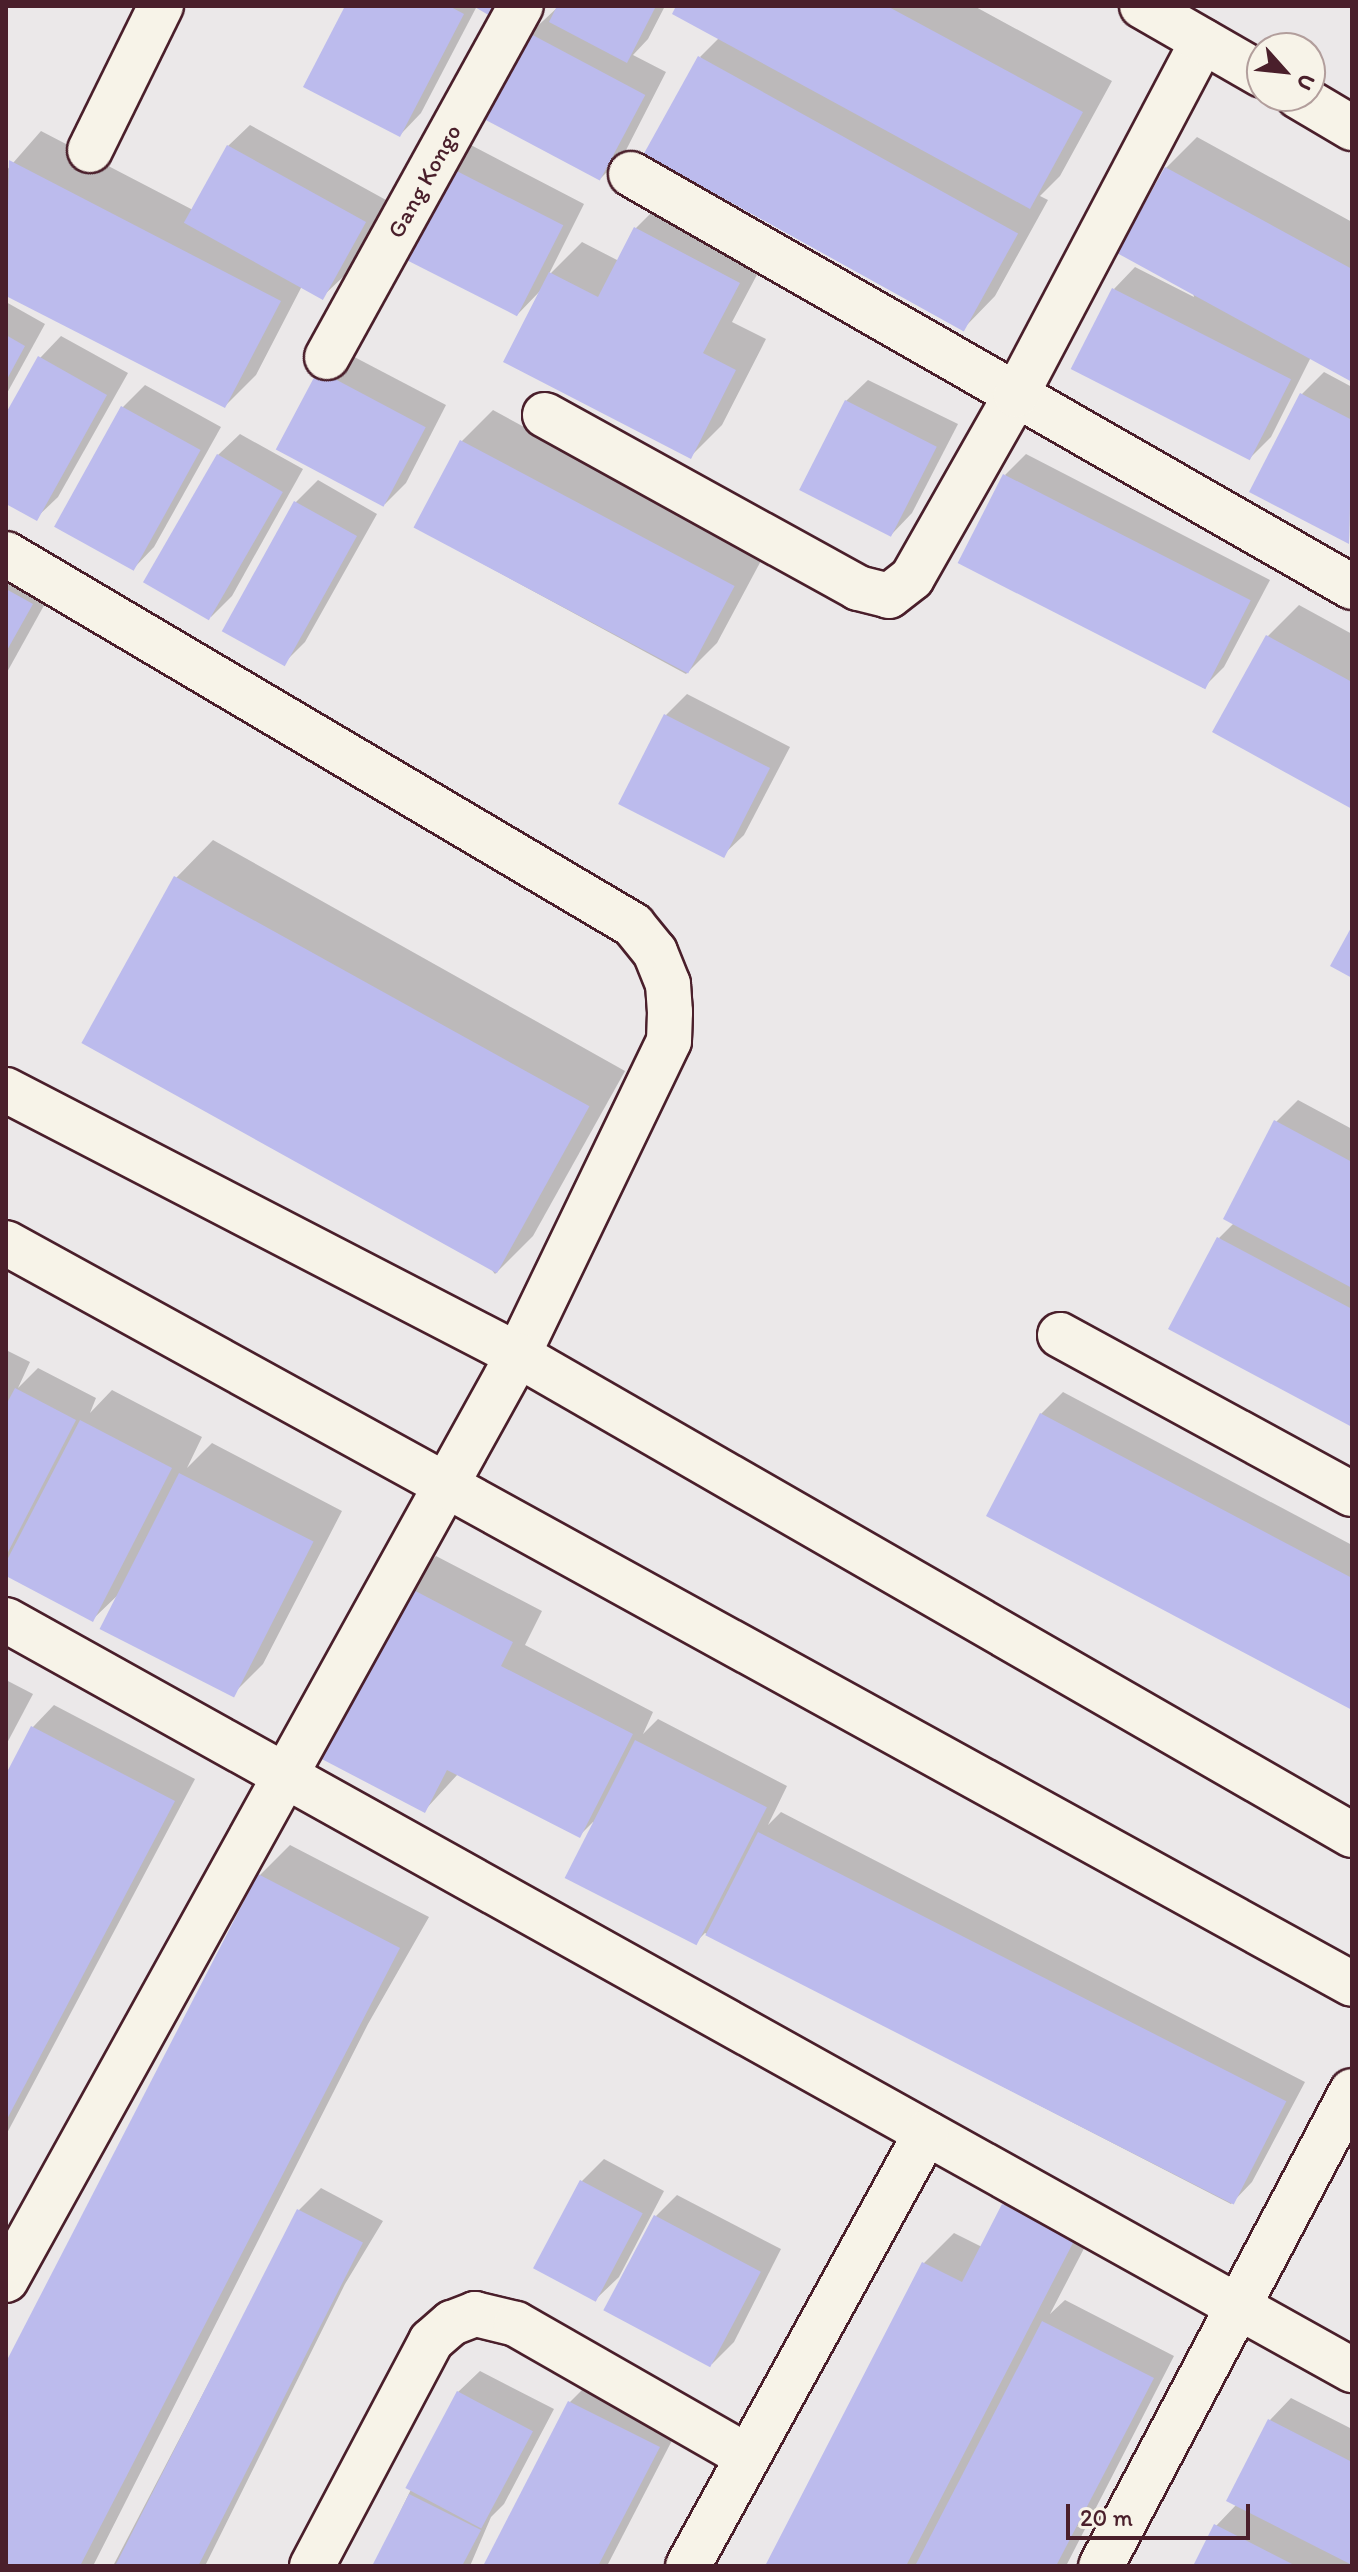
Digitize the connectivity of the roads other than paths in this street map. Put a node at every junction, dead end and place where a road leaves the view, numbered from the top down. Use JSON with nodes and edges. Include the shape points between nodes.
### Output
{"nodes":[{"id":1,"x":161,"y":6,"type":"edge"},
{"id":2,"x":521,"y":6,"type":"edge"},
{"id":3,"x":1142,"y":6,"type":"edge"},
{"id":4,"x":1203,"y":41,"type":"junction"},
{"id":5,"x":1246,"y":66,"type":"edge"},
{"id":6,"x":1325,"y":112,"type":"edge"},
{"id":7,"x":1352,"y":128,"type":"edge"},
{"id":8,"x":90,"y":150,"type":"dead end"},
{"id":9,"x":631,"y":174,"type":"dead end"},
{"id":10,"x":327,"y":357,"type":"dead end"},
{"id":11,"x":1016,"y":395,"type":"junction"},
{"id":12,"x":545,"y":415,"type":"dead end"},
{"id":13,"x":6,"y":554,"type":"edge"},
{"id":14,"x":1352,"y":587,"type":"edge"},
{"id":15,"x":6,"y":1090,"type":"edge"},
{"id":16,"x":6,"y":1243,"type":"edge"},
{"id":17,"x":1060,"y":1335,"type":"dead end"},
{"id":18,"x":518,"y":1355,"type":"junction"},
{"id":19,"x":449,"y":1483,"type":"junction"},
{"id":20,"x":1352,"y":1494,"type":"edge"},
{"id":21,"x":6,"y":1620,"type":"edge"},
{"id":22,"x":288,"y":1777,"type":"junction"},
{"id":23,"x":1352,"y":1835,"type":"edge"},
{"id":24,"x":1352,"y":1984,"type":"edge"},
{"id":25,"x":1352,"y":2091,"type":"edge"},
{"id":26,"x":926,"y":2133,"type":"junction"},
{"id":27,"x":6,"y":2280,"type":"edge"},
{"id":28,"x":1236,"y":2305,"type":"junction"},
{"id":29,"x":1352,"y":2370,"type":"edge"},
{"id":30,"x":748,"y":2457,"type":"junction"},
{"id":31,"x":312,"y":2566,"type":"edge"},
{"id":32,"x":688,"y":2566,"type":"edge"},
{"id":33,"x":1101,"y":2566,"type":"edge"}],
"edges":[{"from":1,"to":8,"type":"street"},
{"from":2,"to":10,"type":"street","name":"Gang Kongo"},
{"from":3,"to":4,"type":"street"},
{"from":4,"to":5,"type":"street"},
{"from":4,"to":11,"type":"street"},
{"from":6,"to":7,"type":"street"},
{"from":9,"to":11,"type":"street"},
{"from":11,"to":12,"type":"street","via":[[912,578],[889,596],[879,597]]},
{"from":11,"to":14,"type":"street"},
{"from":13,"to":18,"type":"street","via":[[633,925],[655,952],[668,984],[669,1041]]},
{"from":15,"to":18,"type":"street"},
{"from":16,"to":19,"type":"street"},
{"from":17,"to":20,"type":"street"},
{"from":18,"to":19,"type":"street"},
{"from":18,"to":23,"type":"street"},
{"from":19,"to":22,"type":"street"},
{"from":19,"to":24,"type":"street"},
{"from":21,"to":22,"type":"street"},
{"from":22,"to":26,"type":"street"},
{"from":22,"to":27,"type":"street"},
{"from":25,"to":28,"type":"street"},
{"from":26,"to":28,"type":"street"},
{"from":26,"to":30,"type":"street"},
{"from":28,"to":29,"type":"street"},
{"from":28,"to":33,"type":"street"},
{"from":30,"to":31,"type":"street","via":[[516,2324],[475,2314],[452,2323],[431,2341]]},
{"from":30,"to":32,"type":"street"}]}
